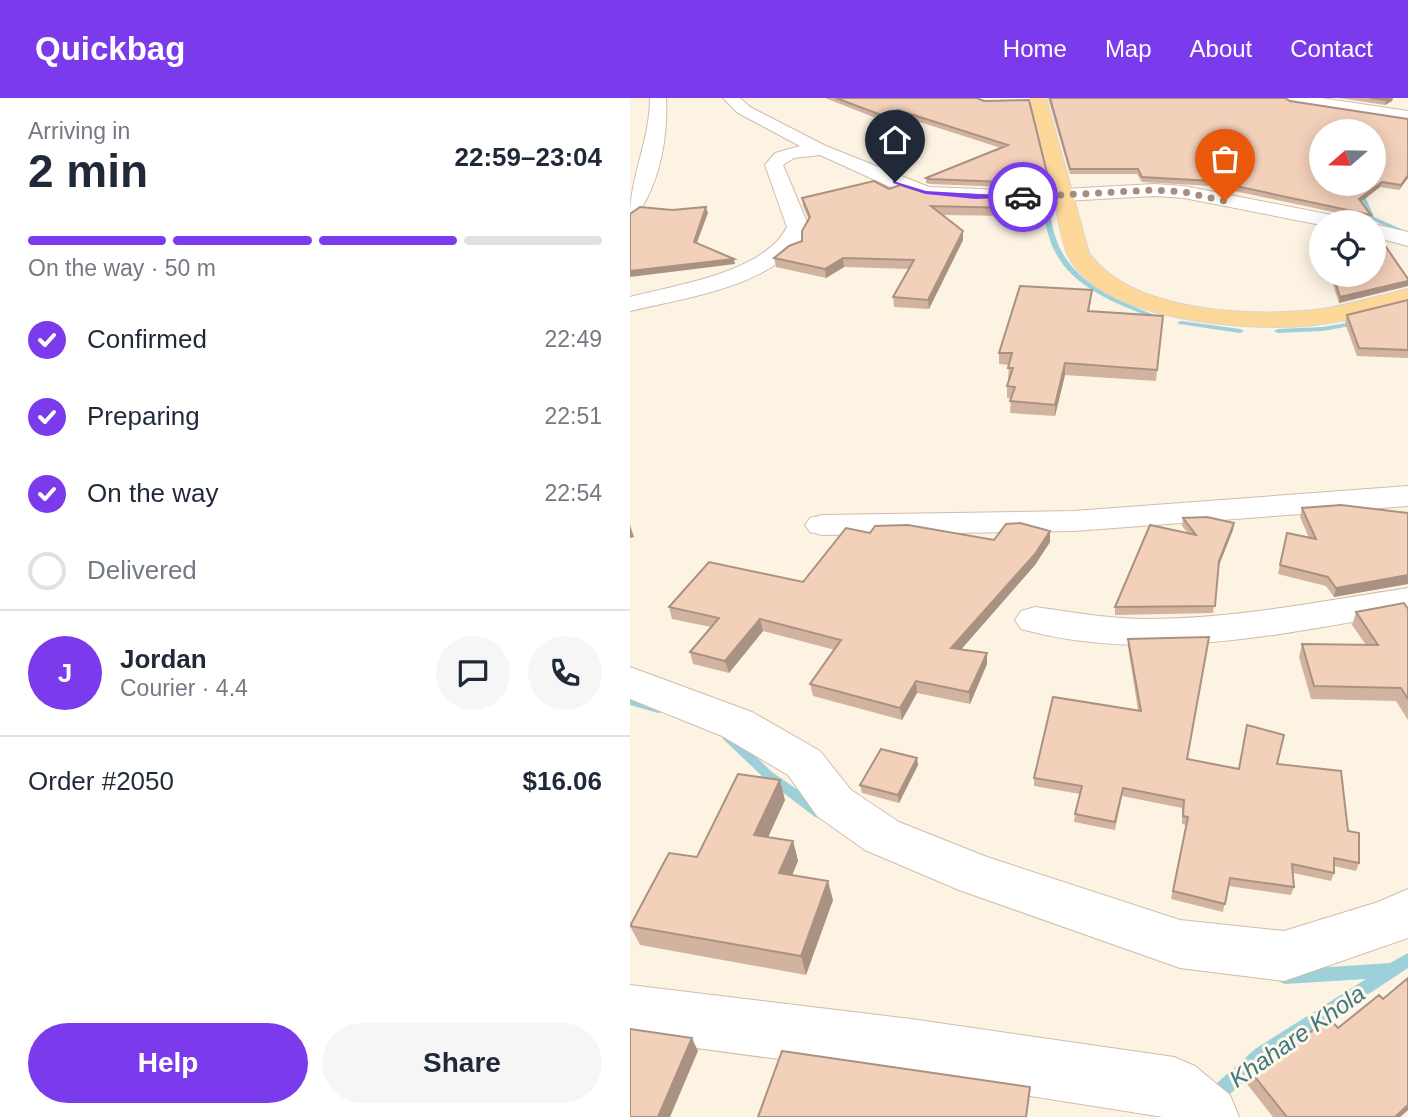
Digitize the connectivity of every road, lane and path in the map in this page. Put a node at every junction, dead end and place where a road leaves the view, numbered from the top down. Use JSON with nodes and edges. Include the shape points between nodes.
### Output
{"nodes":[{"id":1,"x":658,"y":98,"type":"edge"},
{"id":2,"x":731,"y":98,"type":"edge"},
{"id":3,"x":980,"y":98,"type":"edge"},
{"id":4,"x":1030,"y":98,"type":"edge"},
{"id":5,"x":1038,"y":98,"type":"edge"},
{"id":6,"x":1290,"y":98,"type":"edge"},
{"id":7,"x":1408,"y":116,"type":"edge"},
{"id":8,"x":820,"y":150,"type":"junction"},
{"id":9,"x":1062,"y":195,"type":"junction"},
{"id":10,"x":630,"y":211,"type":"edge"},
{"id":11,"x":1309,"y":217,"type":"edge"},
{"id":12,"x":1386,"y":234,"type":"edge"},
{"id":13,"x":1408,"y":239,"type":"edge"},
{"id":14,"x":1408,"y":296,"type":"edge"},
{"id":15,"x":630,"y":304,"type":"edge"},
{"id":16,"x":1408,"y":496,"type":"edge"},
{"id":17,"x":822,"y":525,"type":"dead end"},
{"id":18,"x":1408,"y":600,"type":"edge"},
{"id":19,"x":1035,"y":620,"type":"dead end"},
{"id":20,"x":630,"y":681,"type":"edge"},
{"id":21,"x":1408,"y":912,"type":"edge"},
{"id":22,"x":630,"y":1012,"type":"edge"},
{"id":23,"x":1191,"y":1102,"type":"edge"}],
"edges":[{"from":1,"to":10,"type":"street","via":[[647,178]]},
{"from":2,"to":8,"type":"street","via":[[744,110]]},
{"from":3,"to":4,"type":"street"},
{"from":5,"to":9,"type":"main road"},
{"from":6,"to":7,"type":"street"},
{"from":8,"to":9,"type":"street","via":[[926,192],[976,197]]},
{"from":8,"to":15,"type":"street","via":[[776,159],[798,227],[789,244],[732,276]]},
{"from":9,"to":11,"type":"street","via":[[1184,192]]},
{"from":9,"to":14,"type":"main road","via":[[1086,267],[1106,284],[1175,309],[1280,320],[1350,312]]},
{"from":12,"to":13,"type":"street"},
{"from":16,"to":17,"type":"street","via":[[1074,522]]},
{"from":18,"to":19,"type":"street","via":[[1162,632]]},
{"from":20,"to":21,"type":"street","via":[[737,724],[804,764],[834,803],[882,836],[977,875],[1180,944],[1284,956]]},
{"from":22,"to":23,"type":"street","via":[[911,1048]]}]}
